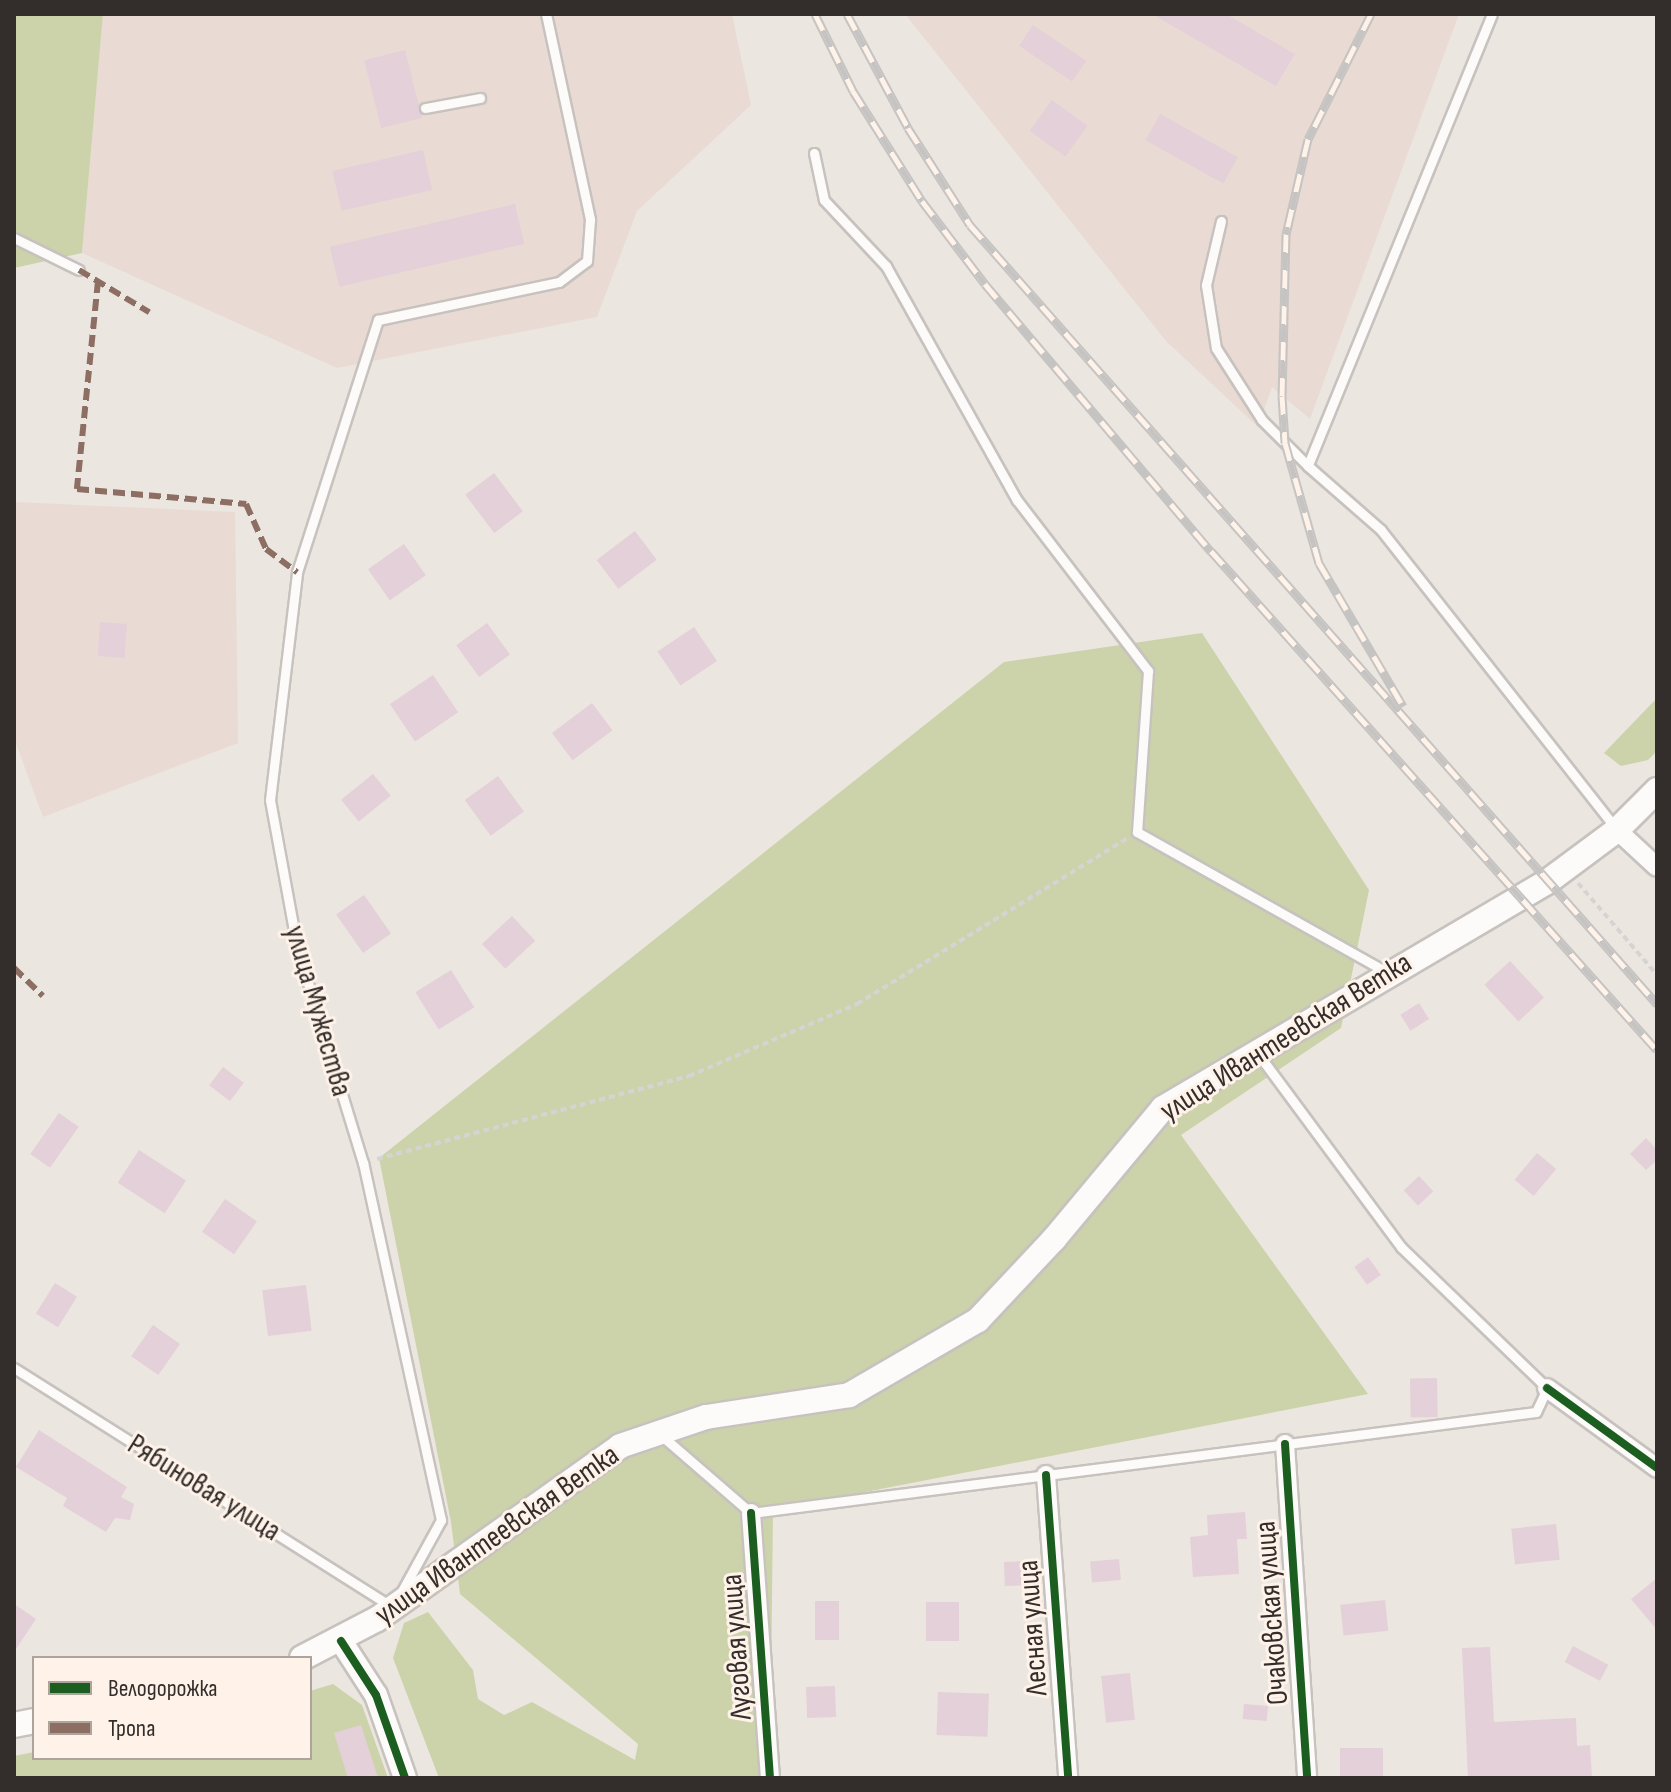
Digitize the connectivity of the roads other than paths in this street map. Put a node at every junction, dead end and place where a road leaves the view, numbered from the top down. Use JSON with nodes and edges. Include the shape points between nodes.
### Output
{"nodes":[{"id":1,"x":546,"y":14,"type":"edge"},
{"id":2,"x":1492,"y":14,"type":"edge"},
{"id":3,"x":480,"y":98,"type":"dead end"},
{"id":4,"x":425,"y":108,"type":"dead end"},
{"id":5,"x":814,"y":153,"type":"dead end"},
{"id":6,"x":1221,"y":221,"type":"dead end"},
{"id":7,"x":14,"y":238,"type":"edge"},
{"id":8,"x":79,"y":270,"type":"dead end"},
{"id":9,"x":1308,"y":466,"type":"junction"},
{"id":10,"x":1657,"y":790,"type":"edge"},
{"id":11,"x":1617,"y":830,"type":"junction"},
{"id":12,"x":1657,"y":867,"type":"edge"},
{"id":13,"x":1386,"y":972,"type":"junction"},
{"id":14,"x":1257,"y":1052,"type":"junction"},
{"id":15,"x":14,"y":1368,"type":"edge"},
{"id":16,"x":1547,"y":1388,"type":"junction"},
{"id":17,"x":658,"y":1433,"type":"junction"},
{"id":18,"x":1285,"y":1444,"type":"junction"},
{"id":19,"x":1657,"y":1468,"type":"edge"},
{"id":20,"x":1046,"y":1475,"type":"junction"},
{"id":21,"x":751,"y":1513,"type":"junction"},
{"id":22,"x":394,"y":1608,"type":"junction"},
{"id":23,"x":341,"y":1641,"type":"junction"},
{"id":24,"x":307,"y":1656,"type":"edge"},
{"id":25,"x":405,"y":1778,"type":"edge"},
{"id":26,"x":770,"y":1778,"type":"edge"},
{"id":27,"x":1068,"y":1778,"type":"edge"},
{"id":28,"x":1307,"y":1778,"type":"edge"}],
"edges":[{"from":1,"to":22,"type":"lane","name":"улица Мужества","via":[[590,219],[587,261],[559,282],[378,320],[297,572],[270,800],[304,974],[363,1163],[441,1520]]},
{"from":2,"to":9,"type":"lane"},
{"from":3,"to":4,"type":"lane"},
{"from":5,"to":13,"type":"lane","via":[[824,200],[886,266],[1017,500],[1148,671],[1137,832]]},
{"from":6,"to":9,"type":"lane","via":[[1206,285],[1216,348],[1262,420]]},
{"from":7,"to":8,"type":"lane"},
{"from":9,"to":11,"type":"lane","via":[[1381,530]]},
{"from":10,"to":11,"type":"main road","name":"улица Ивантеевская Ветка"},
{"from":11,"to":12,"type":"street"},
{"from":11,"to":13,"type":"main road","name":"улица Ивантеевская Ветка","via":[[1566,868]]},
{"from":13,"to":14,"type":"main road","name":"улица Ивантеевская Ветка"},
{"from":14,"to":16,"type":"lane","via":[[1401,1247]]},
{"from":14,"to":17,"type":"main road","name":"улица Ивантеевская Ветка","via":[[1163,1108],[978,1320],[849,1395],[706,1417]]},
{"from":15,"to":22,"type":"lane","name":"Рябиновая улица"},
{"from":16,"to":18,"type":"lane","via":[[1536,1412]]},
{"from":16,"to":19,"type":"street"},
{"from":17,"to":21,"type":"lane"},
{"from":17,"to":22,"type":"main road","name":"улица Ивантеевская Ветка","via":[[620,1446]]},
{"from":18,"to":20,"type":"lane"},
{"from":18,"to":28,"type":"street","name":"Очаковская улица"},
{"from":20,"to":21,"type":"lane"},
{"from":20,"to":27,"type":"street","name":"Лесная улица"},
{"from":21,"to":26,"type":"street","name":"Луговая улица"},
{"from":22,"to":23,"type":"main road","name":"улица Ивантеевская Ветка"},
{"from":23,"to":24,"type":"main road","name":"улица Ивантеевская Ветка"},
{"from":23,"to":25,"type":"street","via":[[376,1695]]}]}
